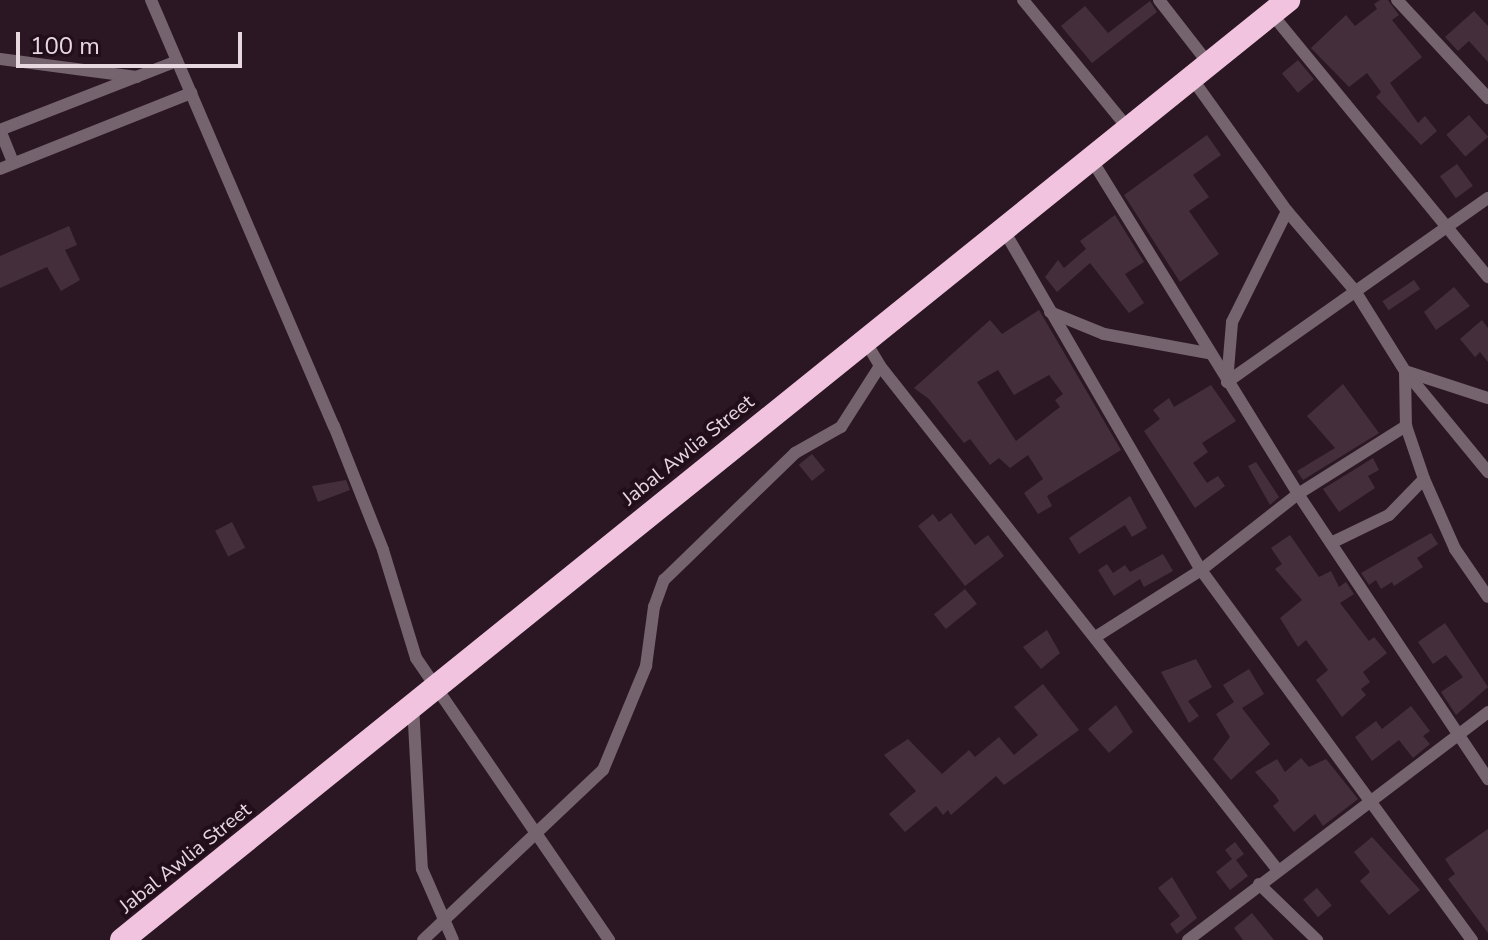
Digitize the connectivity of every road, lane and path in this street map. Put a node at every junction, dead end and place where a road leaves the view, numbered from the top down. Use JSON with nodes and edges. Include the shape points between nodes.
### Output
{"nodes":[{"id":1,"x":151,"y":0,"type":"edge"},
{"id":2,"x":1023,"y":0,"type":"edge"},
{"id":3,"x":1159,"y":0,"type":"edge"},
{"id":4,"x":1397,"y":0,"type":"edge"},
{"id":5,"x":1279,"y":7,"type":"edge"},
{"id":6,"x":0,"y":59,"type":"edge"},
{"id":7,"x":177,"y":61,"type":"junction"},
{"id":8,"x":1199,"y":70,"type":"junction"},
{"id":9,"x":140,"y":77,"type":"junction"},
{"id":10,"x":191,"y":93,"type":"junction"},
{"id":11,"x":1488,"y":98,"type":"edge"},
{"id":12,"x":1127,"y":127,"type":"junction"},
{"id":13,"x":0,"y":130,"type":"edge"},
{"id":14,"x":1090,"y":157,"type":"junction"},
{"id":15,"x":13,"y":163,"type":"junction"},
{"id":16,"x":0,"y":169,"type":"edge"},
{"id":17,"x":1488,"y":198,"type":"edge"},
{"id":18,"x":1287,"y":211,"type":"junction"},
{"id":19,"x":1002,"y":227,"type":"junction"},
{"id":20,"x":1446,"y":230,"type":"junction"},
{"id":21,"x":1488,"y":277,"type":"edge"},
{"id":22,"x":1355,"y":291,"type":"junction"},
{"id":23,"x":1049,"y":311,"type":"junction"},
{"id":24,"x":864,"y":339,"type":"junction"},
{"id":25,"x":1208,"y":353,"type":"junction"},
{"id":26,"x":880,"y":366,"type":"junction"},
{"id":27,"x":1405,"y":371,"type":"junction"},
{"id":28,"x":1227,"y":382,"type":"junction"},
{"id":29,"x":1488,"y":398,"type":"edge"},
{"id":30,"x":1406,"y":426,"type":"junction"},
{"id":31,"x":1488,"y":472,"type":"edge"},
{"id":32,"x":1424,"y":479,"type":"junction"},
{"id":33,"x":1298,"y":494,"type":"junction"},
{"id":34,"x":1331,"y":543,"type":"junction"},
{"id":35,"x":1201,"y":570,"type":"junction"},
{"id":36,"x":1488,"y":597,"type":"edge"},
{"id":37,"x":1097,"y":636,"type":"junction"},
{"id":38,"x":437,"y":684,"type":"junction"},
{"id":39,"x":413,"y":705,"type":"junction"},
{"id":40,"x":1488,"y":712,"type":"edge"},
{"id":41,"x":1458,"y":735,"type":"junction"},
{"id":42,"x":1488,"y":779,"type":"edge"},
{"id":43,"x":1370,"y":801,"type":"junction"},
{"id":44,"x":539,"y":833,"type":"junction"},
{"id":45,"x":1277,"y":869,"type":"junction"},
{"id":46,"x":1259,"y":884,"type":"junction"},
{"id":47,"x":443,"y":923,"type":"junction"},
{"id":48,"x":122,"y":940,"type":"edge"},
{"id":49,"x":423,"y":940,"type":"edge"},
{"id":50,"x":453,"y":940,"type":"edge"},
{"id":51,"x":609,"y":940,"type":"edge"},
{"id":52,"x":1188,"y":940,"type":"edge"},
{"id":53,"x":1317,"y":940,"type":"edge"},
{"id":54,"x":1472,"y":940,"type":"edge"}],
"edges":[{"from":1,"to":7,"type":"street"},
{"from":2,"to":12,"type":"street"},
{"from":3,"to":8,"type":"street"},
{"from":4,"to":11,"type":"street"},
{"from":5,"to":8,"type":"highway","name":"Jabal Awlia Street"},
{"from":5,"to":20,"type":"street"},
{"from":6,"to":9,"type":"street"},
{"from":7,"to":9,"type":"street"},
{"from":7,"to":10,"type":"street"},
{"from":8,"to":12,"type":"highway","name":"Jabal Awlia Street"},
{"from":8,"to":18,"type":"street"},
{"from":9,"to":13,"type":"street"},
{"from":10,"to":15,"type":"street"},
{"from":10,"to":38,"type":"street","via":[[372,523],[416,658]]},
{"from":12,"to":14,"type":"highway","name":"Jabal Awlia Street"},
{"from":13,"to":15,"type":"street"},
{"from":14,"to":19,"type":"highway","name":"Jabal Awlia Street"},
{"from":14,"to":25,"type":"street"},
{"from":15,"to":16,"type":"street"},
{"from":17,"to":20,"type":"street"},
{"from":18,"to":22,"type":"street"},
{"from":18,"to":28,"type":"street","via":[[1232,322]]},
{"from":19,"to":23,"type":"street"},
{"from":19,"to":24,"type":"highway","name":"Jabal Awlia Street"},
{"from":20,"to":21,"type":"street"},
{"from":20,"to":22,"type":"street"},
{"from":22,"to":27,"type":"street"},
{"from":22,"to":28,"type":"street"},
{"from":23,"to":25,"type":"street","via":[[1104,334]]},
{"from":23,"to":35,"type":"street"},
{"from":24,"to":26,"type":"street"},
{"from":24,"to":38,"type":"highway","name":"Jabal Awlia Street"},
{"from":25,"to":28,"type":"street"},
{"from":26,"to":37,"type":"street"},
{"from":26,"to":44,"type":"street","via":[[841,427],[795,453],[664,580],[654,607],[646,666],[603,770]]},
{"from":27,"to":29,"type":"street"},
{"from":27,"to":30,"type":"street"},
{"from":27,"to":31,"type":"street"},
{"from":28,"to":33,"type":"street"},
{"from":30,"to":32,"type":"street"},
{"from":30,"to":33,"type":"street"},
{"from":32,"to":34,"type":"street","via":[[1389,515]]},
{"from":32,"to":36,"type":"street","via":[[1455,549]]},
{"from":33,"to":34,"type":"street"},
{"from":33,"to":35,"type":"street"},
{"from":34,"to":41,"type":"street"},
{"from":35,"to":37,"type":"street"},
{"from":35,"to":43,"type":"street"},
{"from":37,"to":45,"type":"street"},
{"from":38,"to":39,"type":"highway","name":"Jabal Awlia Street"},
{"from":38,"to":44,"type":"street"},
{"from":39,"to":47,"type":"street","via":[[422,869]]},
{"from":39,"to":48,"type":"highway","name":"Jabal Awlia Street"},
{"from":40,"to":41,"type":"street"},
{"from":41,"to":42,"type":"street"},
{"from":41,"to":43,"type":"street"},
{"from":43,"to":45,"type":"street"},
{"from":43,"to":54,"type":"street"},
{"from":44,"to":47,"type":"street"},
{"from":44,"to":51,"type":"street"},
{"from":45,"to":46,"type":"street"},
{"from":46,"to":52,"type":"street"},
{"from":46,"to":53,"type":"street"},
{"from":47,"to":49,"type":"street"},
{"from":47,"to":50,"type":"street"}]}
